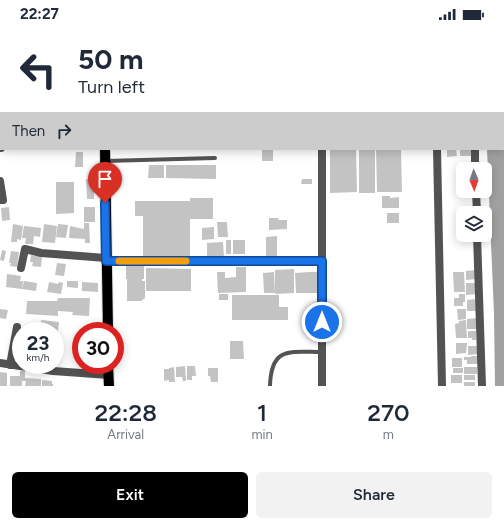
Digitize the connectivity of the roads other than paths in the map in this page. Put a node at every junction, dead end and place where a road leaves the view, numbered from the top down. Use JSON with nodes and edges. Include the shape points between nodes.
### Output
{"nodes":[{"id":1,"x":105,"y":150,"type":"edge"},
{"id":2,"x":322,"y":150,"type":"edge"},
{"id":3,"x":437,"y":150,"type":"edge"},
{"id":4,"x":475,"y":150,"type":"edge"},
{"id":5,"x":215,"y":158,"type":"dead end"},
{"id":6,"x":105,"y":161,"type":"junction"},
{"id":7,"x":475,"y":162,"type":"edge"},
{"id":8,"x":0,"y":181,"type":"edge"},
{"id":9,"x":0,"y":200,"type":"edge"},
{"id":10,"x":477,"y":242,"type":"edge"},
{"id":11,"x":106,"y":260,"type":"junction"},
{"id":12,"x":322,"y":261,"type":"junction"},
{"id":13,"x":21,"y":268,"type":"dead end"},
{"id":14,"x":108,"y":322,"type":"edge"},
{"id":15,"x":322,"y":352,"type":"junction"},
{"id":16,"x":12,"y":354,"type":"edge"},
{"id":17,"x":0,"y":363,"type":"edge"},
{"id":18,"x":10,"y":365,"type":"junction"},
{"id":19,"x":72,"y":371,"type":"edge"},
{"id":20,"x":109,"y":374,"type":"edge"},
{"id":21,"x":109,"y":386,"type":"edge"},
{"id":22,"x":270,"y":386,"type":"edge"},
{"id":23,"x":322,"y":386,"type":"edge"},
{"id":24,"x":442,"y":386,"type":"edge"},
{"id":25,"x":482,"y":386,"type":"edge"}],
"edges":[{"from":1,"to":6,"type":"main road"},
{"from":2,"to":12,"type":"street"},
{"from":3,"to":24,"type":"street"},
{"from":4,"to":7,"type":"street"},
{"from":5,"to":6,"type":"lane"},
{"from":6,"to":11,"type":"main road"},
{"from":8,"to":9,"type":"street","via":[[3,200]]},
{"from":10,"to":25,"type":"street"},
{"from":11,"to":12,"type":"street"},
{"from":11,"to":13,"type":"street","via":[[25,249]]},
{"from":11,"to":14,"type":"main road"},
{"from":12,"to":15,"type":"street"},
{"from":15,"to":22,"type":"lane","via":[[291,352],[281,356],[275,361]]},
{"from":15,"to":23,"type":"street"},
{"from":16,"to":18,"type":"street"},
{"from":17,"to":18,"type":"street"},
{"from":18,"to":19,"type":"street","via":[[52,371]]},
{"from":20,"to":21,"type":"main road"}]}
